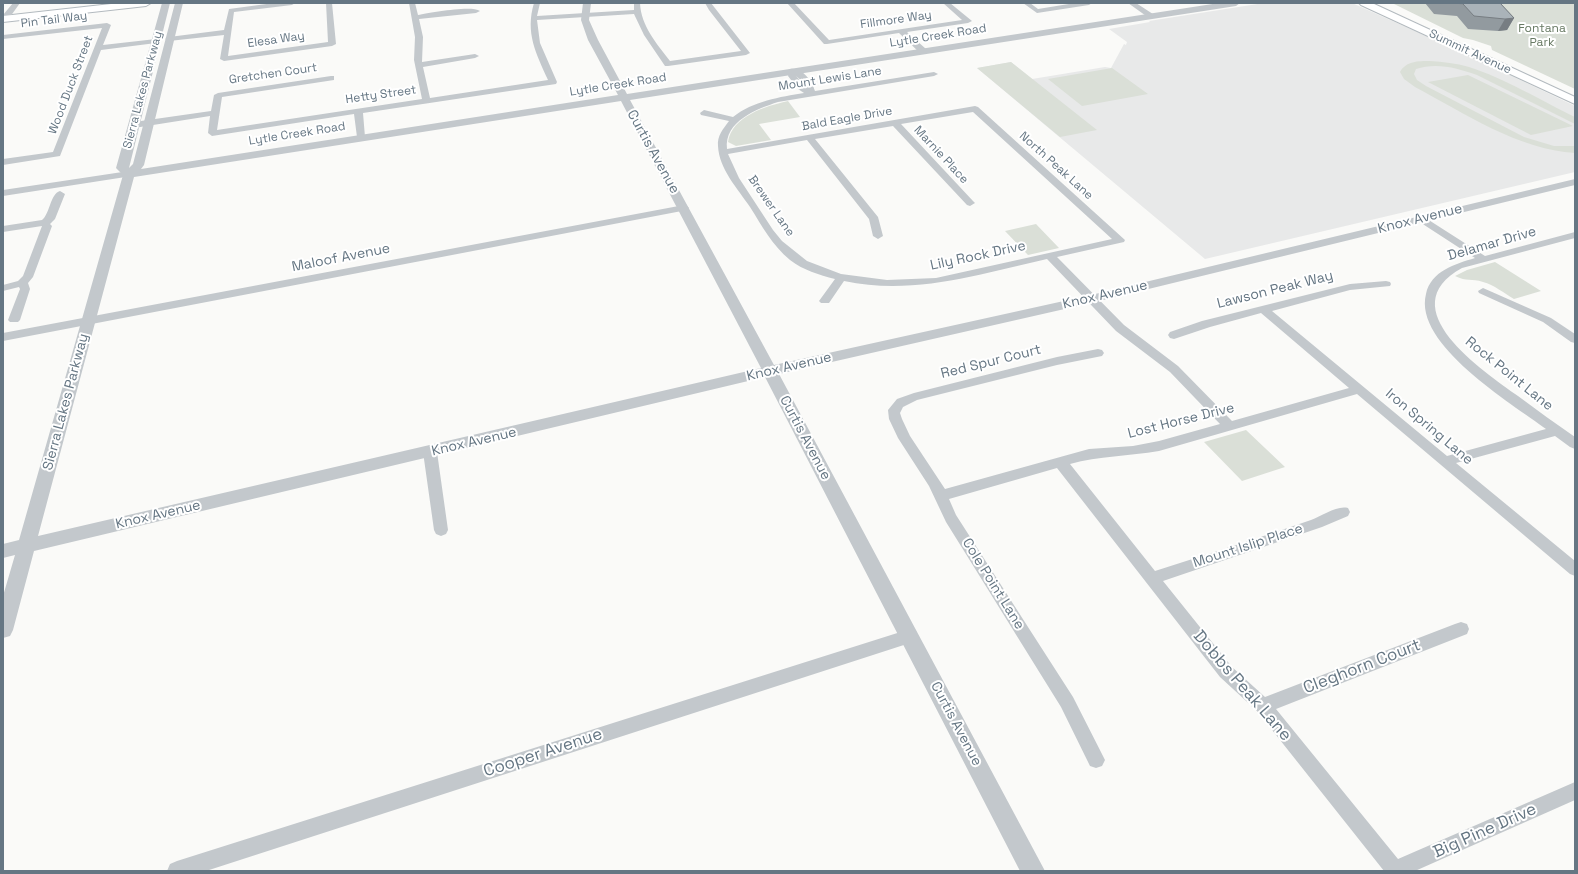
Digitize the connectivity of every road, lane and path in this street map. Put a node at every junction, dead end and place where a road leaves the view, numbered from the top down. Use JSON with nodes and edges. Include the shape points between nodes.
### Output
{"nodes":[{"id":1,"x":17,"y":3,"type":"edge"},
{"id":2,"x":113,"y":3,"type":"edge"},
{"id":3,"x":146,"y":3,"type":"edge"},
{"id":4,"x":166,"y":3,"type":"edge"},
{"id":5,"x":179,"y":3,"type":"edge"},
{"id":6,"x":292,"y":3,"type":"edge"},
{"id":7,"x":329,"y":3,"type":"edge"},
{"id":8,"x":412,"y":3,"type":"edge"},
{"id":9,"x":537,"y":3,"type":"edge"},
{"id":10,"x":587,"y":3,"type":"edge"},
{"id":11,"x":637,"y":3,"type":"edge"},
{"id":12,"x":708,"y":3,"type":"edge"},
{"id":13,"x":790,"y":3,"type":"edge"},
{"id":14,"x":946,"y":3,"type":"edge"},
{"id":15,"x":1026,"y":3,"type":"edge"},
{"id":16,"x":1089,"y":3,"type":"edge"},
{"id":17,"x":1131,"y":3,"type":"edge"},
{"id":18,"x":1236,"y":3,"type":"edge"},
{"id":19,"x":1364,"y":3,"type":"edge"},
{"id":20,"x":1378,"y":3,"type":"edge"},
{"id":21,"x":476,"y":12,"type":"dead end"},
{"id":22,"x":637,"y":12,"type":"junction"},
{"id":23,"x":6,"y":15,"type":"edge"},
{"id":24,"x":585,"y":15,"type":"junction"},
{"id":25,"x":1152,"y":16,"type":"junction"},
{"id":26,"x":415,"y":17,"type":"junction"},
{"id":27,"x":533,"y":18,"type":"junction"},
{"id":28,"x":107,"y":24,"type":"joint"},
{"id":29,"x":900,"y":30,"type":"junction"},
{"id":30,"x":227,"y":32,"type":"junction"},
{"id":31,"x":3,"y":37,"type":"edge"},
{"id":32,"x":170,"y":39,"type":"junction"},
{"id":33,"x":156,"y":41,"type":"junction"},
{"id":34,"x":98,"y":48,"type":"junction"},
{"id":35,"x":923,"y":51,"type":"junction"},
{"id":36,"x":475,"y":56,"type":"dead end"},
{"id":37,"x":419,"y":65,"type":"junction"},
{"id":38,"x":793,"y":71,"type":"junction"},
{"id":39,"x":934,"y":74,"type":"dead end"},
{"id":40,"x":330,"y":78,"type":"dead end"},
{"id":41,"x":811,"y":94,"type":"junction"},
{"id":42,"x":1575,"y":95,"type":"edge"},
{"id":43,"x":623,"y":97,"type":"junction"},
{"id":44,"x":426,"y":101,"type":"junction"},
{"id":45,"x":1575,"y":101,"type":"edge"},
{"id":46,"x":975,"y":109,"type":"joint"},
{"id":47,"x":358,"y":110,"type":"junction"},
{"id":48,"x":215,"y":113,"type":"junction"},
{"id":49,"x":704,"y":113,"type":"dead end"},
{"id":50,"x":734,"y":120,"type":"junction"},
{"id":51,"x":150,"y":122,"type":"junction"},
{"id":52,"x":895,"y":123,"type":"junction"},
{"id":53,"x":134,"y":125,"type":"junction"},
{"id":54,"x":361,"y":137,"type":"junction"},
{"id":55,"x":810,"y":138,"type":"junction"},
{"id":56,"x":723,"y":152,"type":"junction"},
{"id":57,"x":3,"y":162,"type":"edge"},
{"id":58,"x":129,"y":174,"type":"junction"},
{"id":59,"x":1575,"y":182,"type":"edge"},
{"id":60,"x":3,"y":193,"type":"edge"},
{"id":61,"x":60,"y":194,"type":"dead end"},
{"id":62,"x":970,"y":203,"type":"dead end"},
{"id":63,"x":684,"y":208,"type":"junction"},
{"id":64,"x":1426,"y":218,"type":"junction"},
{"id":65,"x":46,"y":224,"type":"junction"},
{"id":66,"x":3,"y":229,"type":"edge"},
{"id":67,"x":1575,"y":235,"type":"edge"},
{"id":68,"x":878,"y":236,"type":"dead end"},
{"id":69,"x":1120,"y":240,"type":"joint"},
{"id":70,"x":1050,"y":256,"type":"junction"},
{"id":71,"x":1488,"y":258,"type":"junction"},
{"id":72,"x":841,"y":278,"type":"junction"},
{"id":73,"x":22,"y":283,"type":"junction"},
{"id":74,"x":1386,"y":284,"type":"dead end"},
{"id":75,"x":6,"y":288,"type":"edge"},
{"id":76,"x":1483,"y":291,"type":"dead end"},
{"id":77,"x":1429,"y":296,"type":"joint"},
{"id":78,"x":1091,"y":298,"type":"junction"},
{"id":79,"x":825,"y":301,"type":"dead end"},
{"id":80,"x":1263,"y":309,"type":"junction"},
{"id":81,"x":14,"y":320,"type":"dead end"},
{"id":82,"x":88,"y":321,"type":"junction"},
{"id":83,"x":1174,"y":335,"type":"dead end"},
{"id":84,"x":3,"y":337,"type":"edge"},
{"id":85,"x":1575,"y":339,"type":"edge"},
{"id":86,"x":1098,"y":353,"type":"dead end"},
{"id":87,"x":770,"y":371,"type":"junction"},
{"id":88,"x":1359,"y":389,"type":"junction"},
{"id":89,"x":895,"y":408,"type":"joint"},
{"id":90,"x":1229,"y":425,"type":"junction"},
{"id":91,"x":1556,"y":431,"type":"junction"},
{"id":92,"x":1575,"y":444,"type":"edge"},
{"id":93,"x":430,"y":452,"type":"junction"},
{"id":94,"x":1445,"y":461,"type":"junction"},
{"id":95,"x":1060,"y":463,"type":"junction"},
{"id":96,"x":940,"y":496,"type":"junction"},
{"id":97,"x":1343,"y":512,"type":"dead end"},
{"id":98,"x":441,"y":530,"type":"dead end"},
{"id":99,"x":27,"y":546,"type":"junction"},
{"id":100,"x":3,"y":551,"type":"edge"},
{"id":101,"x":1575,"y":570,"type":"edge"},
{"id":102,"x":1153,"y":578,"type":"junction"},
{"id":103,"x":1462,"y":629,"type":"dead end"},
{"id":104,"x":3,"y":630,"type":"edge"},
{"id":105,"x":910,"y":636,"type":"junction"},
{"id":106,"x":1263,"y":706,"type":"junction"},
{"id":107,"x":1096,"y":760,"type":"dead end"},
{"id":108,"x":1575,"y":791,"type":"edge"},
{"id":109,"x":1395,"y":870,"type":"edge"},
{"id":110,"x":177,"y":871,"type":"edge"},
{"id":111,"x":1033,"y":871,"type":"edge"}],
"edges":[{"from":1,"to":23,"type":"street"},
{"from":2,"to":23,"type":"main road"},
{"from":3,"to":23,"type":"main road"},
{"from":4,"to":33,"type":"street","name":"Sierra Lakes Parkway"},
{"from":5,"to":32,"type":"street","name":"Sierra Lakes Parkway"},
{"from":6,"to":30,"type":"street","via":[[231,10]]},
{"from":7,"to":30,"type":"street","name":"Elesa Way","via":[[332,44],[224,59]]},
{"from":8,"to":26,"type":"street"},
{"from":9,"to":27,"type":"street"},
{"from":10,"to":24,"type":"street","name":"Curtis Avenue"},
{"from":11,"to":22,"type":"street"},
{"from":12,"to":22,"type":"street","via":[[746,53],[668,64],[641,23]]},
{"from":13,"to":29,"type":"street","name":"Fillmore Way","via":[[827,42]]},
{"from":14,"to":29,"type":"street","name":"Fillmore Way","via":[[968,21]]},
{"from":15,"to":16,"type":"street","via":[[1037,11]]},
{"from":17,"to":25,"type":"street"},
{"from":18,"to":25,"type":"street","name":"Lytle Creek Road"},
{"from":19,"to":45,"type":"main road","name":"Summit Avenue"},
{"from":20,"to":42,"type":"main road","name":"Summit Avenue"},
{"from":21,"to":26,"type":"street"},
{"from":22,"to":24,"type":"street"},
{"from":24,"to":27,"type":"street"},
{"from":24,"to":43,"type":"street","name":"Curtis Avenue","via":[[587,27]]},
{"from":25,"to":35,"type":"street","name":"Lytle Creek Road"},
{"from":26,"to":37,"type":"street","via":[[419,37]]},
{"from":27,"to":44,"type":"street","name":"Hetty Street","via":[[532,27],[536,40],[553,82]]},
{"from":28,"to":31,"type":"street","name":"Pin Tail Way"},
{"from":28,"to":34,"type":"street","name":"Wood Duck Street"},
{"from":29,"to":35,"type":"street"},
{"from":30,"to":32,"type":"street"},
{"from":32,"to":51,"type":"street","name":"Sierra Lakes Parkway"},
{"from":33,"to":34,"type":"street"},
{"from":33,"to":53,"type":"street","name":"Sierra Lakes Parkway"},
{"from":34,"to":57,"type":"street","name":"Wood Duck Street","via":[[57,154]]},
{"from":35,"to":38,"type":"street","name":"Lytle Creek Road"},
{"from":36,"to":37,"type":"street"},
{"from":37,"to":44,"type":"street"},
{"from":38,"to":41,"type":"street","via":[[792,76]]},
{"from":38,"to":43,"type":"street","name":"Lytle Creek Road"},
{"from":39,"to":41,"type":"street","name":"Mount Lewis Lane"},
{"from":40,"to":48,"type":"street","name":"Gretchen Court","via":[[218,95]]},
{"from":41,"to":50,"type":"street","name":"Mount Lewis Lane","via":[[768,103]]},
{"from":43,"to":54,"type":"street","name":"Lytle Creek Road"},
{"from":43,"to":63,"type":"street","name":"Curtis Avenue"},
{"from":44,"to":47,"type":"street","name":"Hetty Street"},
{"from":46,"to":52,"type":"street","name":"Bald Eagle Drive"},
{"from":46,"to":69,"type":"street","name":"North Peak Lane"},
{"from":47,"to":48,"type":"street","name":"Hetty Street","via":[[212,133]]},
{"from":47,"to":54,"type":"street"},
{"from":48,"to":51,"type":"street"},
{"from":49,"to":50,"type":"street"},
{"from":50,"to":56,"type":"street","name":"Brewer Lane","via":[[722,140]]},
{"from":51,"to":53,"type":"street"},
{"from":51,"to":58,"type":"street","name":"Sierra Lakes Parkway","via":[[138,165]]},
{"from":52,"to":55,"type":"street","name":"Bald Eagle Drive"},
{"from":52,"to":62,"type":"street","name":"Marnie Place"},
{"from":53,"to":58,"type":"street","name":"Sierra Lakes Parkway","via":[[122,168]]},
{"from":54,"to":58,"type":"street","name":"Lytle Creek Road"},
{"from":55,"to":56,"type":"street","name":"Bald Eagle Drive"},
{"from":55,"to":68,"type":"street","via":[[874,219]]},
{"from":56,"to":72,"type":"street","name":"Brewer Lane","via":[[728,167],[774,238],[792,256],[807,265]]},
{"from":58,"to":60,"type":"street","name":"Lytle Creek Road"},
{"from":58,"to":82,"type":"street","name":"Sierra Lakes Parkway"},
{"from":59,"to":64,"type":"street","name":"Knox Avenue"},
{"from":61,"to":65,"type":"street"},
{"from":63,"to":82,"type":"street","name":"Maloof Avenue"},
{"from":63,"to":87,"type":"street","name":"Curtis Avenue"},
{"from":64,"to":71,"type":"street"},
{"from":64,"to":78,"type":"street","name":"Knox Avenue"},
{"from":65,"to":66,"type":"street"},
{"from":65,"to":73,"type":"street","via":[[28,277]]},
{"from":67,"to":71,"type":"street","name":"Delamar Drive"},
{"from":69,"to":70,"type":"street","name":"Lily Rock Drive"},
{"from":70,"to":72,"type":"street","name":"Lily Rock Drive","via":[[936,281],[910,284]]},
{"from":70,"to":78,"type":"street"},
{"from":71,"to":77,"type":"street","name":"Delamar Drive","via":[[1446,272]]},
{"from":72,"to":79,"type":"street"},
{"from":73,"to":75,"type":"street"},
{"from":73,"to":81,"type":"street","via":[[25,289]]},
{"from":74,"to":80,"type":"street","name":"Lawson Peak Way","via":[[1350,287]]},
{"from":76,"to":85,"type":"street","via":[[1547,320]]},
{"from":77,"to":91,"type":"street","name":"Rock Point Lane","via":[[1430,315],[1444,340],[1476,370]]},
{"from":78,"to":87,"type":"street","name":"Knox Avenue"},
{"from":78,"to":90,"type":"street","via":[[1120,328],[1174,370]]},
{"from":80,"to":83,"type":"street","name":"Lawson Peak Way"},
{"from":80,"to":88,"type":"street","name":"Iron Spring Lane"},
{"from":82,"to":84,"type":"street","name":"Maloof Avenue"},
{"from":82,"to":99,"type":"street","name":"Sierra Lakes Parkway"},
{"from":86,"to":89,"type":"street","name":"Red Spur Court","via":[[914,397]]},
{"from":87,"to":93,"type":"street","name":"Knox Avenue"},
{"from":87,"to":105,"type":"street","name":"Curtis Avenue"},
{"from":88,"to":90,"type":"street","name":"Lost Horse Drive"},
{"from":88,"to":94,"type":"street","name":"Iron Spring Lane"},
{"from":89,"to":96,"type":"street","name":"Cole Point Lane","via":[[893,414],[898,427]]},
{"from":90,"to":95,"type":"street","name":"Lost Horse Drive","via":[[1147,449],[1089,454]]},
{"from":91,"to":92,"type":"street","name":"Rock Point Lane"},
{"from":91,"to":94,"type":"street"},
{"from":93,"to":98,"type":"street"},
{"from":93,"to":99,"type":"street","name":"Knox Avenue"},
{"from":94,"to":101,"type":"street","name":"Iron Spring Lane"},
{"from":95,"to":96,"type":"street","name":"Lost Horse Drive"},
{"from":95,"to":102,"type":"street","name":"Dobbs Peak Lane"},
{"from":96,"to":107,"type":"street","name":"Cole Point Lane","via":[[951,518],[1067,702]]},
{"from":97,"to":102,"type":"street","name":"Mount Islip Place"},
{"from":99,"to":100,"type":"street","name":"Knox Avenue"},
{"from":99,"to":104,"type":"street","name":"Sierra Lakes Parkway"},
{"from":102,"to":106,"type":"street","name":"Dobbs Peak Lane","via":[[1226,672]]},
{"from":103,"to":106,"type":"street","name":"Cleghorn Court"},
{"from":105,"to":110,"type":"street","name":"Cooper Avenue"},
{"from":105,"to":111,"type":"street","name":"Curtis Avenue"},
{"from":106,"to":109,"type":"street","name":"Dobbs Peak Lane"},
{"from":108,"to":109,"type":"street","name":"Big Pine Drive"}]}
